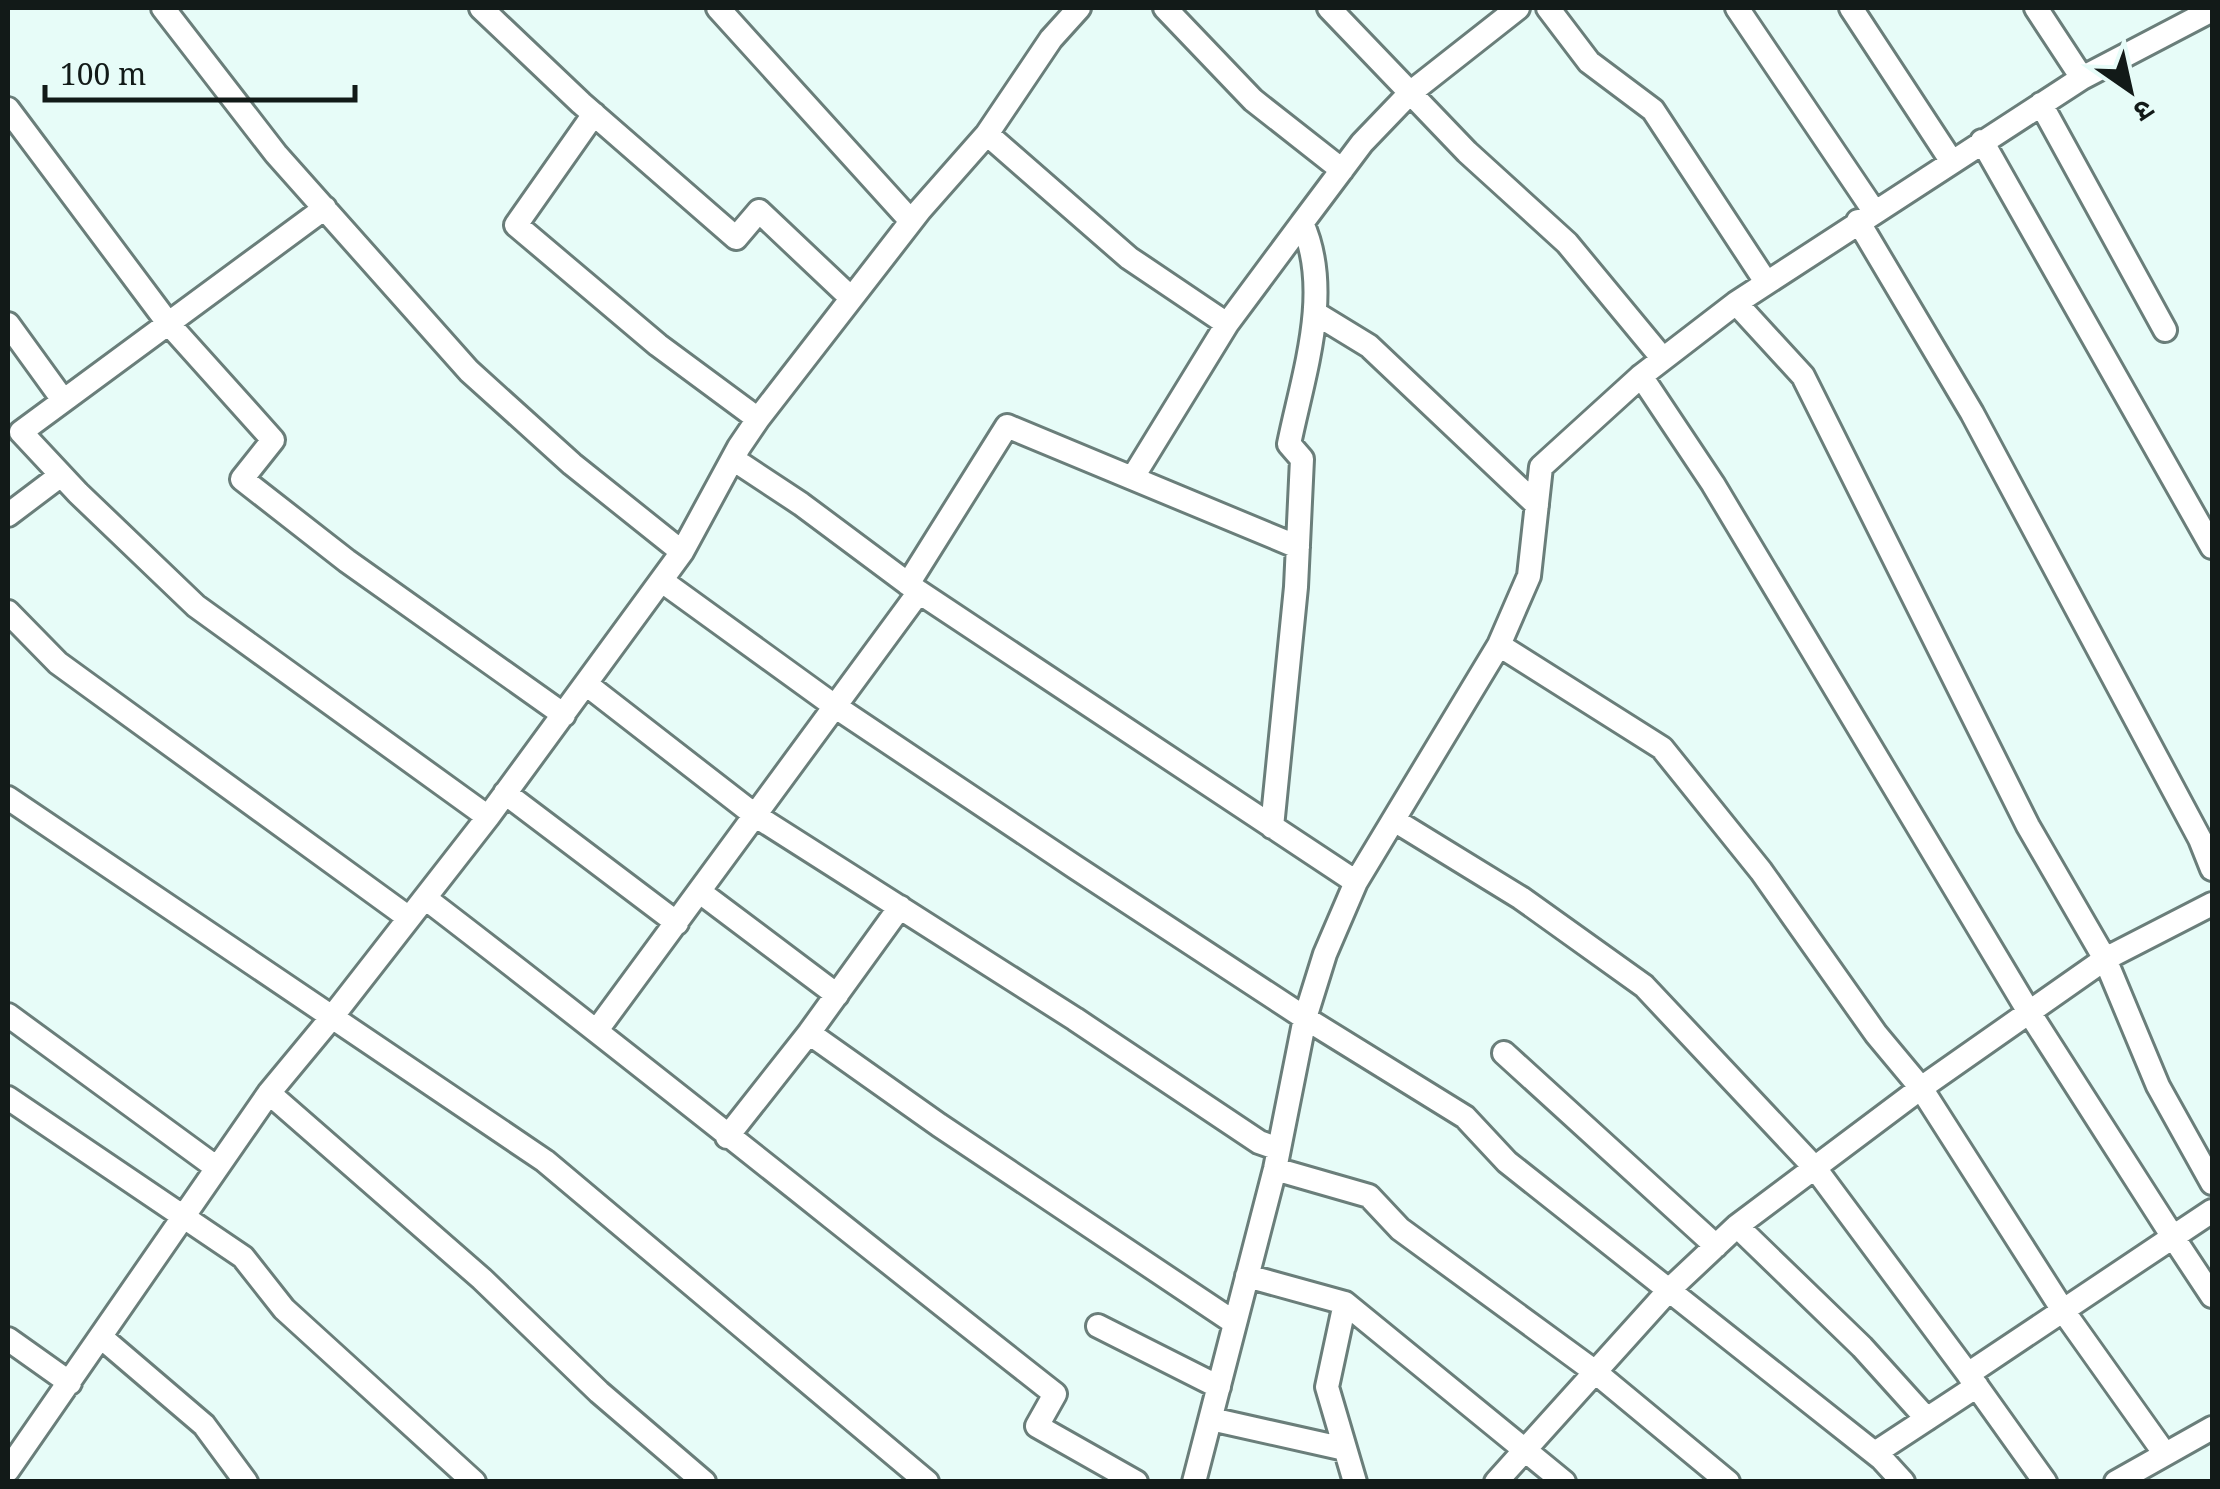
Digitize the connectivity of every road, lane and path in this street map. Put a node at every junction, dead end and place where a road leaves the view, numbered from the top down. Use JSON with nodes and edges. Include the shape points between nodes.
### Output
{"nodes":[{"id":1,"x":163,"y":8,"type":"edge"},
{"id":2,"x":480,"y":8,"type":"edge"},
{"id":3,"x":718,"y":8,"type":"edge"},
{"id":4,"x":1079,"y":8,"type":"edge"},
{"id":5,"x":1165,"y":8,"type":"edge"},
{"id":6,"x":1329,"y":8,"type":"edge"},
{"id":7,"x":1518,"y":8,"type":"edge"},
{"id":8,"x":1548,"y":8,"type":"edge"},
{"id":9,"x":1737,"y":8,"type":"edge"},
{"id":10,"x":1851,"y":8,"type":"edge"},
{"id":11,"x":2036,"y":8,"type":"edge"},
{"id":12,"x":2212,"y":10,"type":"edge"},
{"id":13,"x":2082,"y":78,"type":"junction"},
{"id":14,"x":1410,"y":93,"type":"junction"},
{"id":15,"x":2041,"y":104,"type":"junction"},
{"id":16,"x":8,"y":110,"type":"edge"},
{"id":17,"x":594,"y":114,"type":"junction"},
{"id":18,"x":987,"y":134,"type":"junction"},
{"id":19,"x":1982,"y":141,"type":"junction"},
{"id":20,"x":1952,"y":162,"type":"junction"},
{"id":21,"x":1342,"y":170,"type":"junction"},
{"id":22,"x":325,"y":208,"type":"junction"},
{"id":23,"x":1866,"y":216,"type":"junction"},
{"id":24,"x":911,"y":221,"type":"junction"},
{"id":25,"x":1302,"y":223,"type":"junction"},
{"id":26,"x":1766,"y":282,"type":"junction"},
{"id":27,"x":850,"y":297,"type":"junction"},
{"id":28,"x":1736,"y":302,"type":"junction"},
{"id":29,"x":1316,"y":313,"type":"junction"},
{"id":30,"x":168,"y":322,"type":"junction"},
{"id":31,"x":8,"y":324,"type":"edge"},
{"id":32,"x":1226,"y":324,"type":"junction"},
{"id":33,"x":2165,"y":330,"type":"dead end"},
{"id":34,"x":1663,"y":359,"type":"junction"},
{"id":35,"x":1641,"y":376,"type":"junction"},
{"id":36,"x":63,"y":400,"type":"junction"},
{"id":37,"x":758,"y":419,"type":"junction"},
{"id":38,"x":732,"y":459,"type":"junction"},
{"id":39,"x":61,"y":474,"type":"junction"},
{"id":40,"x":1133,"y":477,"type":"junction"},
{"id":41,"x":1537,"y":504,"type":"junction"},
{"id":42,"x":8,"y":515,"type":"edge"},
{"id":43,"x":1298,"y":547,"type":"junction"},
{"id":44,"x":2212,"y":547,"type":"edge"},
{"id":45,"x":682,"y":552,"type":"junction"},
{"id":46,"x":662,"y":581,"type":"junction"},
{"id":47,"x":913,"y":588,"type":"junction"},
{"id":48,"x":8,"y":612,"type":"edge"},
{"id":49,"x":1499,"y":645,"type":"junction"},
{"id":50,"x":586,"y":684,"type":"junction"},
{"id":51,"x":836,"y":707,"type":"junction"},
{"id":52,"x":564,"y":715,"type":"junction"},
{"id":53,"x":505,"y":793,"type":"junction"},
{"id":54,"x":8,"y":798,"type":"edge"},
{"id":55,"x":756,"y":816,"type":"junction"},
{"id":56,"x":488,"y":817,"type":"junction"},
{"id":57,"x":1394,"y":820,"type":"junction"},
{"id":58,"x":1272,"y":827,"type":"junction"},
{"id":59,"x":2206,"y":836,"type":"edge"},
{"id":60,"x":2212,"y":869,"type":"edge"},
{"id":61,"x":1356,"y":882,"type":"junction"},
{"id":62,"x":700,"y":892,"type":"junction"},
{"id":63,"x":425,"y":898,"type":"junction"},
{"id":64,"x":2212,"y":904,"type":"edge"},
{"id":65,"x":900,"y":907,"type":"junction"},
{"id":66,"x":409,"y":918,"type":"junction"},
{"id":67,"x":677,"y":923,"type":"junction"},
{"id":68,"x":2104,"y":959,"type":"junction"},
{"id":69,"x":837,"y":994,"type":"junction"},
{"id":70,"x":2029,"y":1012,"type":"junction"},
{"id":71,"x":8,"y":1015,"type":"edge"},
{"id":72,"x":332,"y":1017,"type":"junction"},
{"id":73,"x":1305,"y":1018,"type":"junction"},
{"id":74,"x":598,"y":1030,"type":"junction"},
{"id":75,"x":809,"y":1033,"type":"junction"},
{"id":76,"x":1504,"y":1053,"type":"dead end"},
{"id":77,"x":1921,"y":1088,"type":"junction"},
{"id":78,"x":269,"y":1093,"type":"junction"},
{"id":79,"x":8,"y":1098,"type":"edge"},
{"id":80,"x":727,"y":1137,"type":"junction"},
{"id":81,"x":1277,"y":1159,"type":"junction"},
{"id":82,"x":217,"y":1168,"type":"junction"},
{"id":83,"x":1815,"y":1168,"type":"junction"},
{"id":84,"x":2212,"y":1183,"type":"edge"},
{"id":85,"x":2212,"y":1210,"type":"edge"},
{"id":86,"x":184,"y":1216,"type":"junction"},
{"id":87,"x":1737,"y":1226,"type":"junction"},
{"id":88,"x":2172,"y":1237,"type":"junction"},
{"id":89,"x":1716,"y":1246,"type":"junction"},
{"id":90,"x":1248,"y":1276,"type":"junction"},
{"id":91,"x":1670,"y":1288,"type":"junction"},
{"id":92,"x":2212,"y":1296,"type":"edge"},
{"id":93,"x":1345,"y":1303,"type":"junction"},
{"id":94,"x":2064,"y":1312,"type":"junction"},
{"id":95,"x":1236,"y":1323,"type":"junction"},
{"id":96,"x":1098,"y":1326,"type":"dead end"},
{"id":97,"x":101,"y":1337,"type":"junction"},
{"id":98,"x":8,"y":1339,"type":"edge"},
{"id":99,"x":1594,"y":1370,"type":"junction"},
{"id":100,"x":1972,"y":1380,"type":"junction"},
{"id":101,"x":70,"y":1383,"type":"junction"},
{"id":102,"x":1219,"y":1387,"type":"junction"},
{"id":103,"x":1927,"y":1419,"type":"junction"},
{"id":104,"x":1211,"y":1420,"type":"junction"},
{"id":105,"x":2212,"y":1428,"type":"edge"},
{"id":106,"x":1345,"y":1449,"type":"junction"},
{"id":107,"x":1522,"y":1449,"type":"junction"},
{"id":108,"x":1875,"y":1453,"type":"junction"},
{"id":109,"x":2166,"y":1454,"type":"junction"},
{"id":110,"x":8,"y":1470,"type":"edge"},
{"id":111,"x":246,"y":1482,"type":"edge"},
{"id":112,"x":474,"y":1482,"type":"edge"},
{"id":113,"x":704,"y":1482,"type":"edge"},
{"id":114,"x":926,"y":1482,"type":"edge"},
{"id":115,"x":1136,"y":1482,"type":"edge"},
{"id":116,"x":1194,"y":1482,"type":"edge"},
{"id":117,"x":1355,"y":1482,"type":"edge"},
{"id":118,"x":1496,"y":1482,"type":"edge"},
{"id":119,"x":1564,"y":1482,"type":"edge"},
{"id":120,"x":1728,"y":1482,"type":"edge"},
{"id":121,"x":1903,"y":1482,"type":"edge"},
{"id":122,"x":2044,"y":1482,"type":"edge"},
{"id":123,"x":2116,"y":1482,"type":"edge"}],
"edges":[{"from":1,"to":22,"type":"street"},
{"from":2,"to":17,"type":"street"},
{"from":3,"to":24,"type":"street"},
{"from":4,"to":18,"type":"street"},
{"from":5,"to":21,"type":"street","via":[[1253,100]]},
{"from":6,"to":14,"type":"street"},
{"from":7,"to":14,"type":"street"},
{"from":8,"to":26,"type":"street","via":[[1589,62],[1653,110]]},
{"from":9,"to":23,"type":"street"},
{"from":10,"to":20,"type":"street"},
{"from":11,"to":13,"type":"street"},
{"from":12,"to":13,"type":"street"},
{"from":13,"to":15,"type":"street"},
{"from":14,"to":21,"type":"street"},
{"from":14,"to":34,"type":"street","via":[[1567,243]]},
{"from":15,"to":19,"type":"street"},
{"from":15,"to":33,"type":"street"},
{"from":16,"to":30,"type":"street"},
{"from":17,"to":27,"type":"street","via":[[736,238],[759,211]]},
{"from":17,"to":37,"type":"street","via":[[516,225]]},
{"from":18,"to":24,"type":"street"},
{"from":18,"to":32,"type":"street","via":[[1129,258]]},
{"from":19,"to":20,"type":"street"},
{"from":19,"to":44,"type":"street"},
{"from":20,"to":23,"type":"street"},
{"from":21,"to":25,"type":"street"},
{"from":22,"to":30,"type":"street"},
{"from":22,"to":45,"type":"street","via":[[469,371]]},
{"from":23,"to":26,"type":"street"},
{"from":23,"to":59,"type":"street"},
{"from":24,"to":27,"type":"street"},
{"from":25,"to":29,"type":"street","via":[[1310,240]]},
{"from":25,"to":32,"type":"street"},
{"from":26,"to":28,"type":"street"},
{"from":27,"to":37,"type":"street"},
{"from":28,"to":34,"type":"street"},
{"from":28,"to":68,"type":"street","via":[[1803,376],[2028,826]]},
{"from":29,"to":41,"type":"street","via":[[1368,346]]},
{"from":29,"to":43,"type":"street","via":[[1289,444],[1302,459]]},
{"from":30,"to":36,"type":"street"},
{"from":30,"to":52,"type":"street","via":[[273,440],[242,479]]},
{"from":31,"to":36,"type":"street"},
{"from":32,"to":40,"type":"street"},
{"from":34,"to":35,"type":"street"},
{"from":35,"to":41,"type":"street","via":[[1541,467]]},
{"from":35,"to":70,"type":"street","via":[[1713,484]]},
{"from":36,"to":39,"type":"street","via":[[21,432]]},
{"from":37,"to":38,"type":"street"},
{"from":38,"to":45,"type":"street"},
{"from":38,"to":47,"type":"street"},
{"from":39,"to":42,"type":"street"},
{"from":39,"to":56,"type":"street","via":[[196,606]]},
{"from":40,"to":43,"type":"street"},
{"from":40,"to":47,"type":"street","via":[[1007,426]]},
{"from":41,"to":49,"type":"street","via":[[1529,576]]},
{"from":43,"to":58,"type":"street"},
{"from":45,"to":46,"type":"street"},
{"from":46,"to":50,"type":"street"},
{"from":46,"to":51,"type":"street"},
{"from":47,"to":51,"type":"street"},
{"from":47,"to":58,"type":"street"},
{"from":48,"to":66,"type":"street","via":[[58,663]]},
{"from":49,"to":57,"type":"street"},
{"from":49,"to":77,"type":"street","via":[[1662,748]]},
{"from":50,"to":52,"type":"street"},
{"from":50,"to":55,"type":"street"},
{"from":51,"to":55,"type":"street"},
{"from":51,"to":73,"type":"street"},
{"from":52,"to":53,"type":"street"},
{"from":53,"to":56,"type":"street"},
{"from":53,"to":67,"type":"street"},
{"from":54,"to":72,"type":"street"},
{"from":55,"to":62,"type":"street"},
{"from":55,"to":65,"type":"street"},
{"from":56,"to":63,"type":"street"},
{"from":57,"to":61,"type":"street"},
{"from":57,"to":83,"type":"street","via":[[1644,986]]},
{"from":58,"to":61,"type":"street"},
{"from":59,"to":60,"type":"street"},
{"from":61,"to":73,"type":"street"},
{"from":62,"to":67,"type":"street"},
{"from":62,"to":69,"type":"street"},
{"from":63,"to":66,"type":"street"},
{"from":63,"to":74,"type":"street"},
{"from":64,"to":68,"type":"street"},
{"from":65,"to":69,"type":"street"},
{"from":65,"to":81,"type":"street"},
{"from":66,"to":72,"type":"street"},
{"from":67,"to":74,"type":"street"},
{"from":68,"to":70,"type":"street"},
{"from":68,"to":84,"type":"street","via":[[2158,1086]]},
{"from":69,"to":75,"type":"street"},
{"from":70,"to":77,"type":"street"},
{"from":70,"to":88,"type":"street"},
{"from":71,"to":82,"type":"street"},
{"from":72,"to":78,"type":"street"},
{"from":72,"to":114,"type":"street","via":[[545,1160]]},
{"from":73,"to":81,"type":"street"},
{"from":73,"to":91,"type":"street","via":[[1465,1117],[1507,1162]]},
{"from":74,"to":80,"type":"street"},
{"from":75,"to":80,"type":"street"},
{"from":75,"to":95,"type":"street"},
{"from":76,"to":89,"type":"street"},
{"from":77,"to":83,"type":"street"},
{"from":77,"to":94,"type":"street"},
{"from":78,"to":82,"type":"street"},
{"from":78,"to":113,"type":"street"},
{"from":79,"to":86,"type":"street"},
{"from":80,"to":115,"type":"street","via":[[1055,1394],[1037,1426]]},
{"from":81,"to":90,"type":"street"},
{"from":81,"to":99,"type":"street","via":[[1370,1196],[1400,1229]]},
{"from":82,"to":86,"type":"street"},
{"from":83,"to":87,"type":"street"},
{"from":83,"to":100,"type":"street"},
{"from":85,"to":88,"type":"street"},
{"from":86,"to":97,"type":"street"},
{"from":86,"to":112,"type":"street","via":[[243,1257],[284,1309]]},
{"from":87,"to":89,"type":"street"},
{"from":87,"to":103,"type":"street"},
{"from":88,"to":92,"type":"street"},
{"from":88,"to":94,"type":"street"},
{"from":89,"to":91,"type":"street"},
{"from":90,"to":93,"type":"street"},
{"from":90,"to":95,"type":"street"},
{"from":91,"to":99,"type":"street"},
{"from":91,"to":108,"type":"street"},
{"from":93,"to":106,"type":"street","via":[[1326,1387]]},
{"from":93,"to":107,"type":"street"},
{"from":94,"to":100,"type":"street"},
{"from":94,"to":109,"type":"street"},
{"from":95,"to":102,"type":"street"},
{"from":96,"to":102,"type":"street"},
{"from":97,"to":101,"type":"street"},
{"from":97,"to":111,"type":"street","via":[[204,1425]]},
{"from":98,"to":101,"type":"street"},
{"from":99,"to":107,"type":"street"},
{"from":99,"to":120,"type":"street"},
{"from":100,"to":103,"type":"street"},
{"from":100,"to":122,"type":"street"},
{"from":101,"to":110,"type":"street"},
{"from":102,"to":104,"type":"street"},
{"from":103,"to":108,"type":"street"},
{"from":104,"to":106,"type":"street"},
{"from":104,"to":116,"type":"street"},
{"from":105,"to":109,"type":"street"},
{"from":106,"to":117,"type":"street"},
{"from":107,"to":118,"type":"street"},
{"from":107,"to":119,"type":"street"},
{"from":108,"to":121,"type":"street"},
{"from":109,"to":123,"type":"street"}]}
